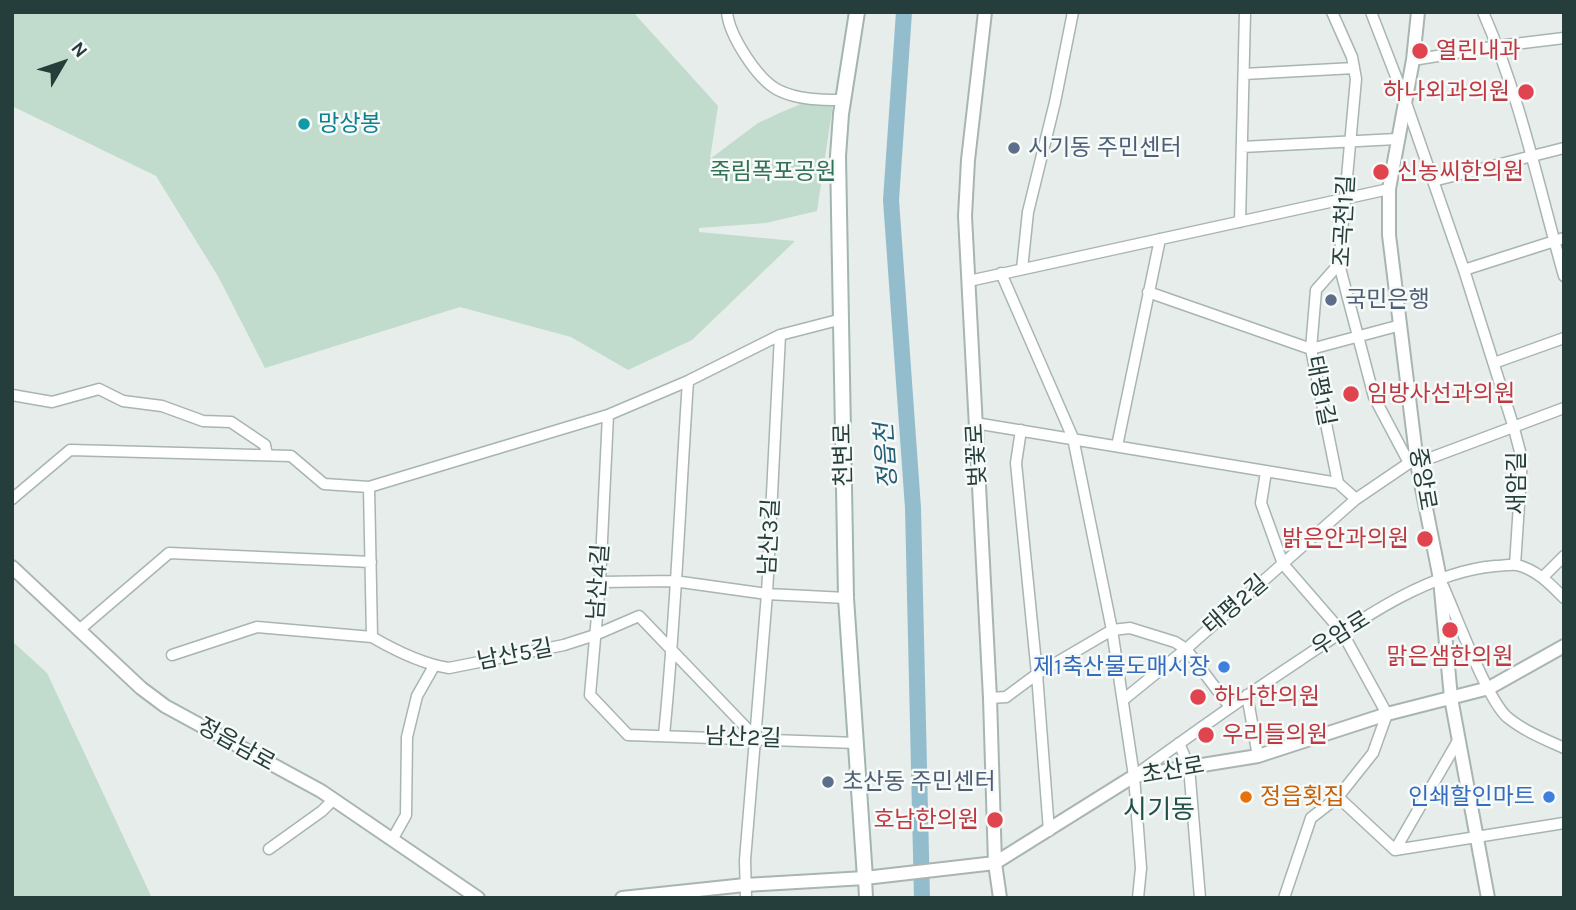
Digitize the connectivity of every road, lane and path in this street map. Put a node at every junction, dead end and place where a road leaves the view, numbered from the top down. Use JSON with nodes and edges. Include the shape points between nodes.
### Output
{"nodes":[{"id":1,"x":727,"y":12,"type":"edge"},
{"id":2,"x":857,"y":12,"type":"edge"},
{"id":3,"x":985,"y":12,"type":"edge"},
{"id":4,"x":1073,"y":12,"type":"edge"},
{"id":5,"x":1245,"y":12,"type":"edge"},
{"id":6,"x":1332,"y":12,"type":"edge"},
{"id":7,"x":1371,"y":12,"type":"edge"},
{"id":8,"x":1418,"y":12,"type":"edge"},
{"id":9,"x":1483,"y":12,"type":"edge"},
{"id":10,"x":1564,"y":38,"type":"edge"},
{"id":11,"x":1498,"y":46,"type":"junction"},
{"id":12,"x":1413,"y":60,"type":"junction"},
{"id":13,"x":1354,"y":68,"type":"junction"},
{"id":14,"x":1244,"y":74,"type":"junction"},
{"id":15,"x":843,"y":100,"type":"junction"},
{"id":16,"x":1405,"y":100,"type":"junction"},
{"id":17,"x":1397,"y":139,"type":"junction"},
{"id":18,"x":1351,"y":141,"type":"junction"},
{"id":19,"x":1242,"y":147,"type":"junction"},
{"id":20,"x":1564,"y":148,"type":"edge"},
{"id":21,"x":1532,"y":155,"type":"junction"},
{"id":22,"x":1433,"y":181,"type":"junction"},
{"id":23,"x":1389,"y":189,"type":"junction"},
{"id":24,"x":1344,"y":199,"type":"junction"},
{"id":25,"x":1240,"y":222,"type":"junction"},
{"id":26,"x":1160,"y":239,"type":"junction"},
{"id":27,"x":1559,"y":239,"type":"edge"},
{"id":28,"x":1339,"y":264,"type":"junction"},
{"id":29,"x":1022,"y":269,"type":"junction"},
{"id":30,"x":1464,"y":270,"type":"junction"},
{"id":31,"x":1000,"y":273,"type":"junction"},
{"id":32,"x":1564,"y":276,"type":"edge"},
{"id":33,"x":969,"y":281,"type":"junction"},
{"id":34,"x":1148,"y":292,"type":"junction"},
{"id":35,"x":842,"y":319,"type":"junction"},
{"id":36,"x":1401,"y":325,"type":"junction"},
{"id":37,"x":780,"y":335,"type":"junction"},
{"id":38,"x":1360,"y":338,"type":"junction"},
{"id":39,"x":1564,"y":338,"type":"edge"},
{"id":40,"x":1311,"y":349,"type":"junction"},
{"id":41,"x":1494,"y":363,"type":"junction"},
{"id":42,"x":688,"y":381,"type":"junction"},
{"id":43,"x":12,"y":395,"type":"edge"},
{"id":44,"x":1564,"y":408,"type":"edge"},
{"id":45,"x":608,"y":415,"type":"junction"},
{"id":46,"x":975,"y":422,"type":"junction"},
{"id":47,"x":1513,"y":425,"type":"junction"},
{"id":48,"x":1021,"y":430,"type":"junction"},
{"id":49,"x":1073,"y":438,"type":"junction"},
{"id":50,"x":1118,"y":446,"type":"junction"},
{"id":51,"x":267,"y":455,"type":"junction"},
{"id":52,"x":1413,"y":463,"type":"junction"},
{"id":53,"x":1266,"y":472,"type":"junction"},
{"id":54,"x":1338,"y":483,"type":"junction"},
{"id":55,"x":369,"y":487,"type":"junction"},
{"id":56,"x":12,"y":499,"type":"edge"},
{"id":57,"x":1356,"y":499,"type":"junction"},
{"id":58,"x":1564,"y":556,"type":"edge"},
{"id":59,"x":371,"y":562,"type":"junction"},
{"id":60,"x":1283,"y":564,"type":"junction"},
{"id":61,"x":1515,"y":565,"type":"junction"},
{"id":62,"x":12,"y":568,"type":"edge"},
{"id":63,"x":1543,"y":577,"type":"junction"},
{"id":64,"x":1440,"y":579,"type":"junction"},
{"id":65,"x":674,"y":581,"type":"junction"},
{"id":66,"x":600,"y":582,"type":"junction"},
{"id":67,"x":767,"y":594,"type":"junction"},
{"id":68,"x":846,"y":598,"type":"junction"},
{"id":69,"x":1564,"y":598,"type":"edge"},
{"id":70,"x":79,"y":629,"type":"junction"},
{"id":71,"x":1112,"y":630,"type":"junction"},
{"id":72,"x":1342,"y":632,"type":"junction"},
{"id":73,"x":595,"y":635,"type":"junction"},
{"id":74,"x":372,"y":637,"type":"junction"},
{"id":75,"x":1564,"y":646,"type":"edge"},
{"id":76,"x":1186,"y":649,"type":"junction"},
{"id":77,"x":672,"y":652,"type":"junction"},
{"id":78,"x":172,"y":655,"type":"dead end"},
{"id":79,"x":434,"y":666,"type":"junction"},
{"id":80,"x":1037,"y":674,"type":"junction"},
{"id":81,"x":1489,"y":688,"type":"junction"},
{"id":82,"x":1248,"y":695,"type":"junction"},
{"id":83,"x":990,"y":698,"type":"junction"},
{"id":84,"x":1451,"y":698,"type":"junction"},
{"id":85,"x":1123,"y":700,"type":"junction"},
{"id":86,"x":1230,"y":707,"type":"junction"},
{"id":87,"x":1387,"y":714,"type":"junction"},
{"id":88,"x":628,"y":735,"type":"joint"},
{"id":89,"x":664,"y":735,"type":"junction"},
{"id":90,"x":1459,"y":738,"type":"junction"},
{"id":91,"x":757,"y":739,"type":"junction"},
{"id":92,"x":857,"y":743,"type":"junction"},
{"id":93,"x":1179,"y":743,"type":"junction"},
{"id":94,"x":1564,"y":748,"type":"edge"},
{"id":95,"x":1258,"y":756,"type":"junction"},
{"id":96,"x":1189,"y":767,"type":"junction"},
{"id":97,"x":1134,"y":776,"type":"junction"},
{"id":98,"x":1338,"y":797,"type":"junction"},
{"id":99,"x":333,"y":800,"type":"junction"},
{"id":100,"x":1564,"y":823,"type":"edge"},
{"id":101,"x":1049,"y":831,"type":"junction"},
{"id":102,"x":1478,"y":838,"type":"junction"},
{"id":103,"x":392,"y":840,"type":"junction"},
{"id":104,"x":269,"y":849,"type":"dead end"},
{"id":105,"x":1395,"y":850,"type":"junction"},
{"id":106,"x":995,"y":863,"type":"junction"},
{"id":107,"x":865,"y":878,"type":"junction"},
{"id":108,"x":746,"y":891,"type":"edge"},
{"id":109,"x":478,"y":898,"type":"edge"},
{"id":110,"x":622,"y":898,"type":"edge"},
{"id":111,"x":866,"y":898,"type":"edge"},
{"id":112,"x":1000,"y":898,"type":"edge"},
{"id":113,"x":1138,"y":898,"type":"edge"},
{"id":114,"x":1200,"y":898,"type":"edge"},
{"id":115,"x":1284,"y":898,"type":"edge"},
{"id":116,"x":1488,"y":898,"type":"edge"}],
"edges":[{"from":1,"to":15,"type":"street","via":[[738,46],[775,89],[796,97]]},
{"from":2,"to":15,"type":"main road","name":"천변로"},
{"from":3,"to":33,"type":"street","name":"벚꽃로","via":[[967,172]]},
{"from":4,"to":29,"type":"street","via":[[1028,212]]},
{"from":5,"to":14,"type":"street"},
{"from":6,"to":13,"type":"street","name":"조곡천1길"},
{"from":7,"to":16,"type":"street","name":"새암길"},
{"from":8,"to":12,"type":"street","name":"중앙로"},
{"from":9,"to":11,"type":"street"},
{"from":10,"to":11,"type":"street"},
{"from":11,"to":12,"type":"street"},
{"from":11,"to":21,"type":"street"},
{"from":12,"to":16,"type":"street","name":"중앙로"},
{"from":13,"to":14,"type":"street"},
{"from":13,"to":18,"type":"street","name":"조곡천1길"},
{"from":14,"to":19,"type":"street"},
{"from":15,"to":35,"type":"main road","name":"천변로","via":[[838,156]]},
{"from":16,"to":17,"type":"street","name":"중앙로"},
{"from":16,"to":22,"type":"street","name":"새암길"},
{"from":17,"to":18,"type":"street"},
{"from":17,"to":23,"type":"street","name":"중앙로"},
{"from":18,"to":19,"type":"street"},
{"from":18,"to":24,"type":"street","name":"조곡천1길"},
{"from":19,"to":25,"type":"street"},
{"from":20,"to":21,"type":"street"},
{"from":21,"to":22,"type":"street"},
{"from":21,"to":27,"type":"street"},
{"from":22,"to":30,"type":"street","name":"새암길"},
{"from":23,"to":24,"type":"street"},
{"from":23,"to":36,"type":"street","name":"중앙로","via":[[1389,235]]},
{"from":24,"to":25,"type":"street"},
{"from":24,"to":28,"type":"street","name":"조곡천1길"},
{"from":25,"to":26,"type":"street"},
{"from":26,"to":29,"type":"street"},
{"from":26,"to":34,"type":"street"},
{"from":27,"to":30,"type":"street"},
{"from":27,"to":32,"type":"street"},
{"from":28,"to":38,"type":"street","name":"조곡천1길"},
{"from":28,"to":40,"type":"street","name":"태평1길","via":[[1316,290]]},
{"from":29,"to":31,"type":"street"},
{"from":30,"to":41,"type":"street","name":"새암길"},
{"from":31,"to":33,"type":"street"},
{"from":31,"to":49,"type":"street"},
{"from":33,"to":46,"type":"street","name":"벚꽃로"},
{"from":34,"to":40,"type":"street"},
{"from":34,"to":50,"type":"street"},
{"from":35,"to":37,"type":"street"},
{"from":35,"to":68,"type":"main road","name":"천변로"},
{"from":36,"to":38,"type":"street"},
{"from":36,"to":52,"type":"street","name":"중앙로"},
{"from":37,"to":42,"type":"street"},
{"from":37,"to":67,"type":"street","name":"남산3길"},
{"from":38,"to":40,"type":"street"},
{"from":38,"to":52,"type":"street","name":"조곡천1길","via":[[1374,397]]},
{"from":39,"to":41,"type":"street"},
{"from":40,"to":54,"type":"street","name":"태평1길"},
{"from":41,"to":47,"type":"street","name":"새암길"},
{"from":42,"to":45,"type":"street"},
{"from":42,"to":65,"type":"street"},
{"from":43,"to":51,"type":"street","via":[[52,402],[99,389],[123,401],[162,406],[203,421],[231,422],[265,445]]},
{"from":44,"to":47,"type":"street","name":"태평2길"},
{"from":45,"to":55,"type":"street"},
{"from":45,"to":66,"type":"street","name":"남산4길"},
{"from":46,"to":48,"type":"street"},
{"from":46,"to":83,"type":"street","name":"벚꽃로"},
{"from":47,"to":52,"type":"street","name":"태평2길"},
{"from":47,"to":61,"type":"street","name":"새암길","via":[[1522,459]]},
{"from":48,"to":49,"type":"street"},
{"from":48,"to":80,"type":"street","via":[[1016,463]]},
{"from":49,"to":50,"type":"street"},
{"from":49,"to":71,"type":"street"},
{"from":50,"to":53,"type":"street"},
{"from":51,"to":55,"type":"street","via":[[291,456],[324,484]]},
{"from":51,"to":56,"type":"street","via":[[70,450]]},
{"from":52,"to":57,"type":"street","name":"태평2길"},
{"from":52,"to":64,"type":"street","name":"중앙로"},
{"from":53,"to":54,"type":"street"},
{"from":53,"to":60,"type":"street","via":[[1261,503]]},
{"from":54,"to":57,"type":"street"},
{"from":55,"to":59,"type":"street"},
{"from":57,"to":60,"type":"street","name":"태평2길"},
{"from":58,"to":63,"type":"street"},
{"from":59,"to":70,"type":"street","via":[[169,553]]},
{"from":59,"to":74,"type":"street"},
{"from":60,"to":72,"type":"street"},
{"from":60,"to":76,"type":"street","name":"태평2길"},
{"from":61,"to":63,"type":"street","name":"우암로"},
{"from":61,"to":64,"type":"street","name":"우암로"},
{"from":62,"to":70,"type":"street","name":"정읍남로"},
{"from":63,"to":69,"type":"street","name":"우암로"},
{"from":64,"to":72,"type":"street","name":"우암로"},
{"from":64,"to":81,"type":"street"},
{"from":64,"to":84,"type":"street","name":"중앙로"},
{"from":65,"to":66,"type":"street"},
{"from":65,"to":67,"type":"street"},
{"from":65,"to":77,"type":"street"},
{"from":66,"to":73,"type":"street","name":"남산4길"},
{"from":67,"to":68,"type":"street"},
{"from":67,"to":91,"type":"street","name":"남산3길"},
{"from":68,"to":92,"type":"main road","name":"천변로"},
{"from":70,"to":99,"type":"street","name":"정읍남로","via":[[165,706]]},
{"from":71,"to":76,"type":"street","via":[[1130,628]]},
{"from":71,"to":80,"type":"street"},
{"from":71,"to":85,"type":"street"},
{"from":72,"to":82,"type":"street","name":"우암로"},
{"from":72,"to":87,"type":"street"},
{"from":73,"to":77,"type":"street","name":"남산5길","via":[[639,616]]},
{"from":73,"to":79,"type":"street","name":"남산5길","via":[[449,668]]},
{"from":73,"to":88,"type":"street","name":"남산4길","via":[[590,695]]},
{"from":74,"to":78,"type":"street","via":[[257,627]]},
{"from":74,"to":79,"type":"street","name":"남산5길"},
{"from":75,"to":81,"type":"street","name":"초산로"},
{"from":76,"to":85,"type":"street","name":"태평2길"},
{"from":76,"to":86,"type":"street"},
{"from":77,"to":89,"type":"street"},
{"from":77,"to":91,"type":"street","name":"남산5길"},
{"from":79,"to":103,"type":"street","via":[[418,696],[407,737],[406,815]]},
{"from":80,"to":83,"type":"street","via":[[1006,697]]},
{"from":80,"to":101,"type":"street"},
{"from":81,"to":84,"type":"street","name":"초산로"},
{"from":81,"to":94,"type":"street","via":[[1505,715],[1530,733]]},
{"from":82,"to":86,"type":"street","name":"우암로"},
{"from":82,"to":95,"type":"street"},
{"from":83,"to":106,"type":"street","name":"벚꽃로"},
{"from":84,"to":87,"type":"street","name":"초산로"},
{"from":84,"to":90,"type":"street","name":"중앙로"},
{"from":85,"to":97,"type":"street"},
{"from":86,"to":93,"type":"street","name":"우암로"},
{"from":87,"to":95,"type":"street","name":"초산로"},
{"from":87,"to":98,"type":"street","via":[[1373,753]]},
{"from":88,"to":89,"type":"street","name":"남산2길"},
{"from":89,"to":91,"type":"street","name":"남산2길"},
{"from":90,"to":102,"type":"street","name":"중앙로"},
{"from":90,"to":105,"type":"street"},
{"from":91,"to":92,"type":"street","name":"남산2길"},
{"from":91,"to":108,"type":"street","name":"남산3길"},
{"from":92,"to":107,"type":"main road","name":"천변로"},
{"from":93,"to":96,"type":"street"},
{"from":93,"to":97,"type":"street","name":"우암로"},
{"from":95,"to":96,"type":"street","name":"초산로"},
{"from":96,"to":97,"type":"street","name":"초산로"},
{"from":96,"to":114,"type":"street"},
{"from":97,"to":101,"type":"street","name":"초산로"},
{"from":97,"to":113,"type":"street","via":[[1142,868]]},
{"from":98,"to":105,"type":"street"},
{"from":98,"to":115,"type":"street","via":[[1311,818]]},
{"from":99,"to":103,"type":"street","name":"정읍남로"},
{"from":99,"to":104,"type":"street"},
{"from":100,"to":102,"type":"street"},
{"from":101,"to":106,"type":"street","name":"초산로"},
{"from":102,"to":105,"type":"street"},
{"from":102,"to":116,"type":"street","name":"중앙로"},
{"from":103,"to":109,"type":"street","name":"정읍남로"},
{"from":106,"to":107,"type":"street"},
{"from":106,"to":112,"type":"street","name":"벚꽃로"},
{"from":107,"to":108,"type":"street"},
{"from":107,"to":111,"type":"street","name":"천변로"},
{"from":108,"to":110,"type":"street"}]}
